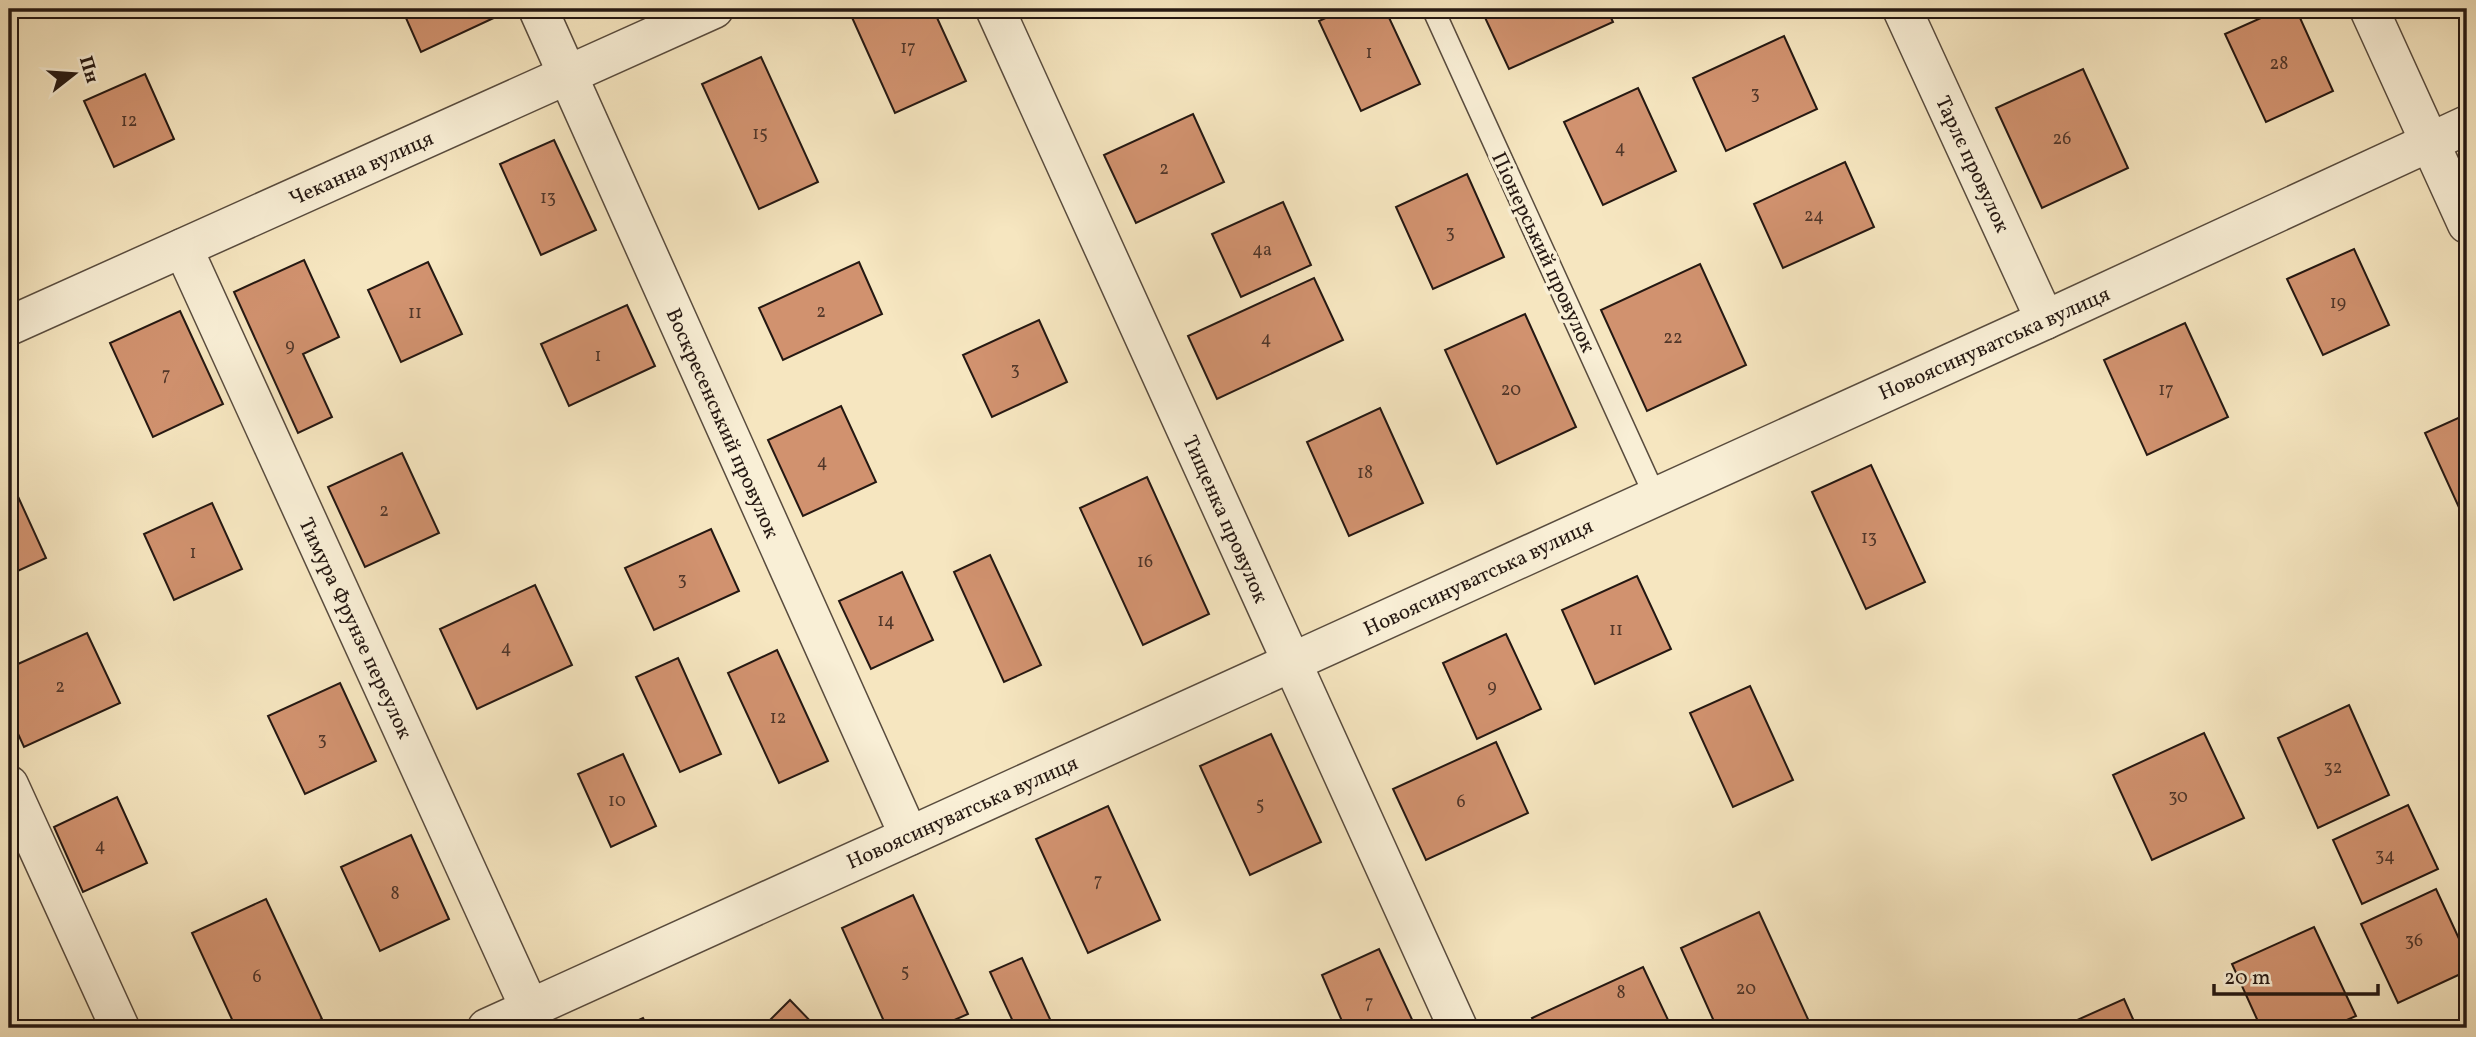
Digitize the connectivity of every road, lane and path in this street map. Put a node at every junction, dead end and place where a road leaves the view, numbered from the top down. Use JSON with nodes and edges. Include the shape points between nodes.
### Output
{"nodes":[{"id":1,"x":538,"y":9,"type":"edge"},
{"id":2,"x":714,"y":9,"type":"edge"},
{"id":3,"x":995,"y":9,"type":"edge"},
{"id":4,"x":1433,"y":9,"type":"edge"},
{"id":5,"x":1902,"y":9,"type":"edge"},
{"id":6,"x":2369,"y":9,"type":"edge"},
{"id":7,"x":566,"y":75,"type":"junction"},
{"id":8,"x":2467,"y":125,"type":"edge"},
{"id":9,"x":2430,"y":142,"type":"junction"},
{"id":10,"x":2467,"y":224,"type":"edge"},
{"id":11,"x":183,"y":248,"type":"junction"},
{"id":12,"x":2045,"y":320,"type":"junction"},
{"id":13,"x":9,"y":326,"type":"edge"},
{"id":14,"x":1655,"y":496,"type":"junction"},
{"id":15,"x":1291,"y":663,"type":"junction"},
{"id":16,"x":9,"y":785,"type":"edge"},
{"id":17,"x":909,"y":836,"type":"junction"},
{"id":18,"x":530,"y":1009,"type":"junction"},
{"id":19,"x":120,"y":1028,"type":"edge"},
{"id":20,"x":488,"y":1028,"type":"edge"},
{"id":21,"x":1458,"y":1028,"type":"edge"}],
"edges":[{"from":1,"to":7,"type":"street","name":"Воскресенський провулок"},
{"from":2,"to":7,"type":"street","name":"Чеканна вулиця"},
{"from":3,"to":15,"type":"street","name":"Тищенка провулок"},
{"from":4,"to":14,"type":"lane","name":"Пiонерський провулок"},
{"from":5,"to":12,"type":"street","name":"Тарлє провулок"},
{"from":6,"to":9,"type":"street"},
{"from":7,"to":11,"type":"street","name":"Чеканна вулиця"},
{"from":7,"to":17,"type":"street","name":"Воскресенський провулок"},
{"from":8,"to":9,"type":"street","name":"Новоясинуватська вулиця"},
{"from":9,"to":10,"type":"street"},
{"from":9,"to":12,"type":"street","name":"Новоясинуватська вулиця"},
{"from":11,"to":13,"type":"street","name":"Чеканна вулиця"},
{"from":11,"to":18,"type":"street","name":"Тимура Фрунзе переулок"},
{"from":12,"to":14,"type":"street","name":"Новоясинуватська вулиця"},
{"from":14,"to":15,"type":"street","name":"Новоясинуватська вулиця"},
{"from":15,"to":17,"type":"street","name":"Новоясинуватська вулиця"},
{"from":15,"to":21,"type":"street","name":"Тищенка провулок"},
{"from":16,"to":19,"type":"street"},
{"from":17,"to":18,"type":"street","name":"Новоясинуватська вулиця"},
{"from":18,"to":20,"type":"street","name":"Новоясинуватська вулиця"}]}
